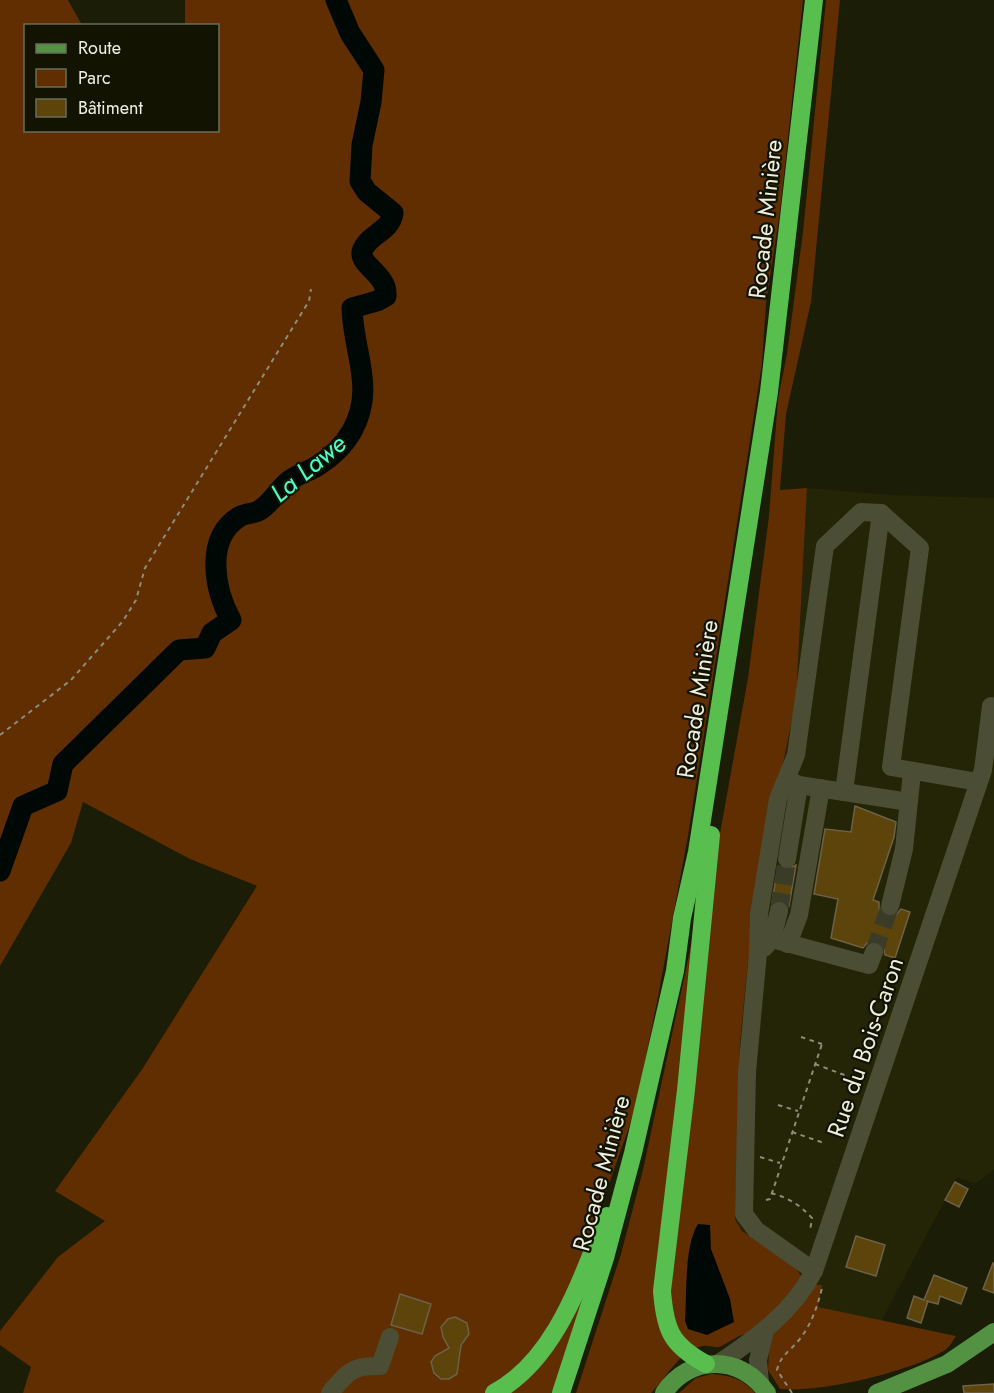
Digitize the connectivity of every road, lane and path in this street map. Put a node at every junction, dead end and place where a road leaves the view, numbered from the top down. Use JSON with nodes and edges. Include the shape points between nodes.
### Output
{"nodes":[{"id":1,"x":814,"y":0,"type":"edge"},
{"id":2,"x":311,"y":289,"type":"dead end"},
{"id":3,"x":881,"y":513,"type":"junction"},
{"id":4,"x":726,"y":678,"type":"junction"},
{"id":5,"x":992,"y":713,"type":"edge"},
{"id":6,"x":0,"y":735,"type":"edge"},
{"id":7,"x":912,"y":771,"type":"junction"},
{"id":8,"x":984,"y":780,"type":"edge"},
{"id":9,"x":793,"y":782,"type":"junction"},
{"id":10,"x":821,"y":788,"type":"junction"},
{"id":11,"x":844,"y":792,"type":"junction"},
{"id":12,"x":909,"y":801,"type":"junction"},
{"id":13,"x":787,"y":859,"type":"tunnel mouth"},
{"id":14,"x":890,"y":906,"type":"tunnel mouth"},
{"id":15,"x":779,"y":911,"type":"tunnel mouth"},
{"id":16,"x":780,"y":941,"type":"junction"},
{"id":17,"x":758,"y":953,"type":"junction"},
{"id":18,"x":871,"y":958,"type":"dead end"},
{"id":19,"x":801,"y":1037,"type":"dead end"},
{"id":20,"x":815,"y":1064,"type":"junction"},
{"id":21,"x":847,"y":1076,"type":"dead end"},
{"id":22,"x":778,"y":1104,"type":"dead end"},
{"id":23,"x":799,"y":1112,"type":"junction"},
{"id":24,"x":792,"y":1132,"type":"junction"},
{"id":25,"x":824,"y":1143,"type":"dead end"},
{"id":26,"x":633,"y":1153,"type":"junction"},
{"id":27,"x":760,"y":1157,"type":"dead end"},
{"id":28,"x":781,"y":1164,"type":"junction"},
{"id":29,"x":771,"y":1193,"type":"junction"},
{"id":30,"x":766,"y":1200,"type":"dead end"},
{"id":31,"x":810,"y":1231,"type":"dead end"},
{"id":32,"x":814,"y":1271,"type":"junction"},
{"id":33,"x":765,"y":1331,"type":"junction"},
{"id":34,"x":994,"y":1332,"type":"edge"},
{"id":35,"x":390,"y":1337,"type":"dead end"},
{"id":36,"x":713,"y":1363,"type":"junction"},
{"id":37,"x":564,"y":1385,"type":"edge"},
{"id":38,"x":905,"y":1388,"type":"edge"},
{"id":39,"x":765,"y":1390,"type":"edge"},
{"id":40,"x":330,"y":1393,"type":"edge"},
{"id":41,"x":494,"y":1393,"type":"edge"},
{"id":42,"x":664,"y":1393,"type":"edge"},
{"id":43,"x":877,"y":1393,"type":"edge"}],
"edges":[{"from":1,"to":4,"type":"highway","name":"Rocade Minière","via":[[769,392]]},
{"from":2,"to":6,"type":"path","via":[[309,301],[145,568],[135,600],[123,621],[71,680]]},
{"from":3,"to":7,"type":"street","via":[[920,548],[891,767]]},
{"from":3,"to":9,"type":"street","via":[[861,512],[825,546]]},
{"from":3,"to":11,"type":"street"},
{"from":4,"to":26,"type":"highway","name":"Rocade Minière","via":[[675,971]]},
{"from":4,"to":36,"type":"highway","via":[[719,774],[662,1291],[668,1328],[676,1343],[688,1354]]},
{"from":5,"to":8,"type":"street","name":"Rue du Bois-Caron"},
{"from":7,"to":8,"type":"street"},
{"from":7,"to":12,"type":"street"},
{"from":8,"to":32,"type":"street","name":"Rue du Bois-Caron"},
{"from":9,"to":10,"type":"street"},
{"from":9,"to":13,"type":"street"},
{"from":9,"to":17,"type":"street","via":[[778,799],[759,914]]},
{"from":10,"to":11,"type":"street"},
{"from":10,"to":16,"type":"street","via":[[799,915]]},
{"from":11,"to":12,"type":"street"},
{"from":12,"to":14,"type":"street","via":[[902,857]]},
{"from":15,"to":16,"type":"street"},
{"from":16,"to":17,"type":"street"},
{"from":16,"to":18,"type":"street"},
{"from":17,"to":32,"type":"street","via":[[747,1072],[744,1214],[756,1230]]},
{"from":19,"to":20,"type":"path","via":[[822,1043]]},
{"from":20,"to":21,"type":"path"},
{"from":20,"to":23,"type":"path"},
{"from":22,"to":23,"type":"path"},
{"from":23,"to":24,"type":"path"},
{"from":24,"to":25,"type":"path"},
{"from":24,"to":28,"type":"path"},
{"from":26,"to":37,"type":"highway","name":"Rocade Minière","via":[[605,1258]]},
{"from":26,"to":41,"type":"highway","via":[[554,1332],[522,1373]]},
{"from":27,"to":28,"type":"path"},
{"from":28,"to":29,"type":"path"},
{"from":29,"to":30,"type":"path"},
{"from":29,"to":31,"type":"path","via":[[803,1208],[812,1218]]},
{"from":32,"to":33,"type":"street","name":"Rue du Bois-Caron","via":[[796,1298]]},
{"from":33,"to":36,"type":"street","name":"Rue du Bois-Caron"},
{"from":33,"to":39,"type":"street","name":"Rue du Bois-Caron","via":[[758,1360]]},
{"from":34,"to":38,"type":"main road","via":[[962,1356]]},
{"from":35,"to":40,"type":"street","via":[[380,1366],[360,1365]]},
{"from":36,"to":39,"type":"main road","via":[[746,1371]]},
{"from":36,"to":42,"type":"main road","via":[[686,1371]]},
{"from":38,"to":43,"type":"main road"}]}
